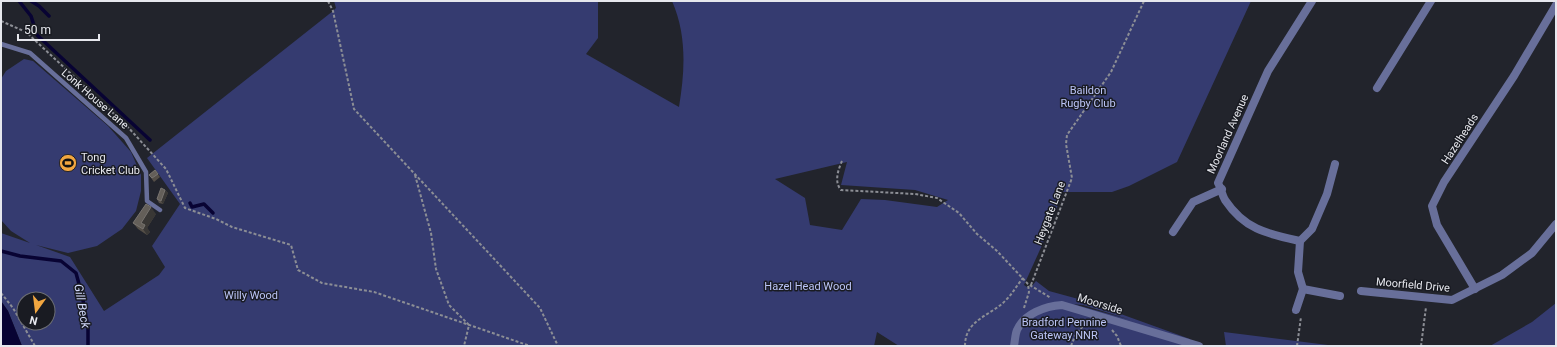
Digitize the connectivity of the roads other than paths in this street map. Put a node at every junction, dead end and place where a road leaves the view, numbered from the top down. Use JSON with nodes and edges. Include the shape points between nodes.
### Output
{"nodes":[{"id":1,"x":1312,"y":1,"type":"edge"},
{"id":2,"x":1431,"y":1,"type":"edge"},
{"id":3,"x":1556,"y":5,"type":"edge"},
{"id":4,"x":1,"y":44,"type":"edge"},
{"id":5,"x":1378,"y":88,"type":"dead end"},
{"id":6,"x":1335,"y":164,"type":"dead end"},
{"id":7,"x":1222,"y":189,"type":"junction"},
{"id":8,"x":160,"y":210,"type":"dead end"},
{"id":9,"x":1556,"y":224,"type":"edge"},
{"id":10,"x":1172,"y":232,"type":"dead end"},
{"id":11,"x":1300,"y":242,"type":"junction"},
{"id":12,"x":1303,"y":289,"type":"junction"},
{"id":13,"x":1475,"y":289,"type":"junction"},
{"id":14,"x":1361,"y":291,"type":"dead end"},
{"id":15,"x":1340,"y":296,"type":"dead end"},
{"id":16,"x":1296,"y":310,"type":"road end"},
{"id":17,"x":1014,"y":346,"type":"edge"},
{"id":18,"x":1200,"y":346,"type":"edge"}],
"edges":[{"from":1,"to":7,"type":"street","name":"Moorland Avenue","via":[[1268,70],[1218,183]]},
{"from":2,"to":5,"type":"street"},
{"from":3,"to":13,"type":"street","name":"Hazelheads","via":[[1514,76],[1444,182],[1432,206],[1437,225]]},
{"from":4,"to":8,"type":"lane","name":"Lonk House Lane","via":[[30,54],[126,138],[146,172],[147,201]]},
{"from":6,"to":11,"type":"street","via":[[1327,194],[1312,229]]},
{"from":7,"to":10,"type":"street","via":[[1193,202]]},
{"from":7,"to":11,"type":"street","name":"Moorland Avenue","via":[[1225,199],[1250,226]]},
{"from":9,"to":13,"type":"street","name":"Moorfield Drive","via":[[1532,253],[1502,275]]},
{"from":11,"to":12,"type":"street","via":[[1298,272]]},
{"from":12,"to":15,"type":"street"},
{"from":12,"to":16,"type":"street"},
{"from":13,"to":14,"type":"street","name":"Moorfield Drive","via":[[1452,300]]},
{"from":17,"to":18,"type":"street","name":"Moorside","via":[[1017,331],[1029,316],[1043,309],[1062,305]]}]}
